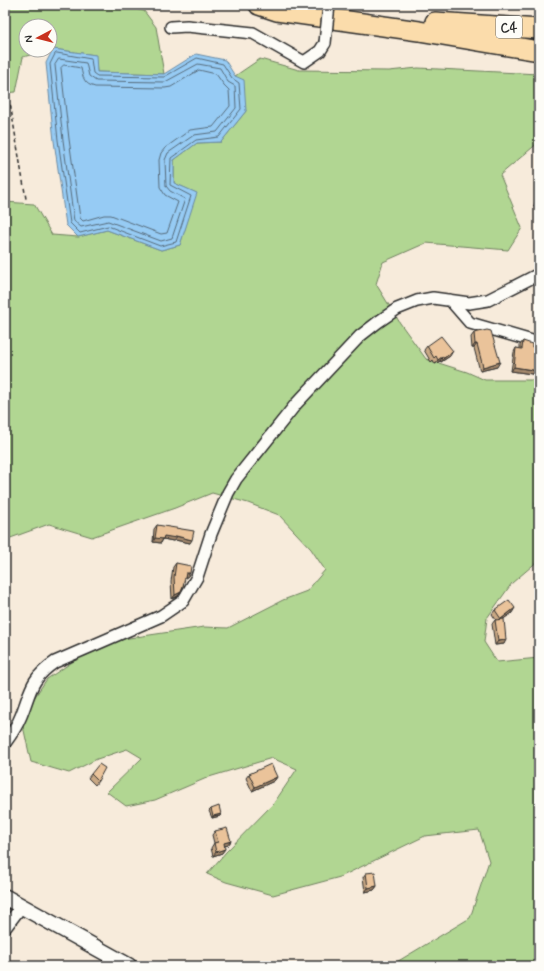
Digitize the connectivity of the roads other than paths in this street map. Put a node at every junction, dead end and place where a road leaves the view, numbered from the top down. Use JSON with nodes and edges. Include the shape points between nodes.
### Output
{"nodes":[{"id":1,"x":259,"y":5,"type":"edge"},
{"id":2,"x":291,"y":5,"type":"edge"},
{"id":3,"x":329,"y":5,"type":"edge"},
{"id":4,"x":539,"y":22,"type":"edge"},
{"id":5,"x":479,"y":26,"type":"junction"},
{"id":6,"x":171,"y":28,"type":"dead end"},
{"id":7,"x":539,"y":29,"type":"edge"},
{"id":8,"x":539,"y":51,"type":"edge"},
{"id":9,"x":539,"y":274,"type":"edge"},
{"id":10,"x":450,"y":300,"type":"junction"},
{"id":11,"x":539,"y":343,"type":"edge"},
{"id":12,"x":5,"y":743,"type":"edge"},
{"id":13,"x":5,"y":897,"type":"edge"},
{"id":14,"x":21,"y":907,"type":"junction"},
{"id":15,"x":5,"y":928,"type":"edge"},
{"id":16,"x":129,"y":966,"type":"edge"}],
"edges":[{"from":1,"to":8,"type":"highway","via":[[278,11]]},
{"from":2,"to":5,"type":"highway","number":"C4"},
{"from":3,"to":6,"type":"street","bridge":true,"via":[[325,43],[320,52],[304,62],[253,33],[187,26]]},
{"from":4,"to":5,"type":"highway"},
{"from":5,"to":7,"type":"highway","number":"C4"},
{"from":9,"to":10,"type":"street","via":[[488,300],[469,303]]},
{"from":10,"to":11,"type":"street","via":[[470,323]]},
{"from":10,"to":12,"type":"street","via":[[434,298],[417,301],[397,309],[360,336],[296,404],[236,479],[211,534],[197,577],[183,601],[161,616],[55,662],[45,669],[32,685],[21,717]]},
{"from":13,"to":14,"type":"main road"},
{"from":14,"to":15,"type":"street"},
{"from":14,"to":16,"type":"main road"}]}
